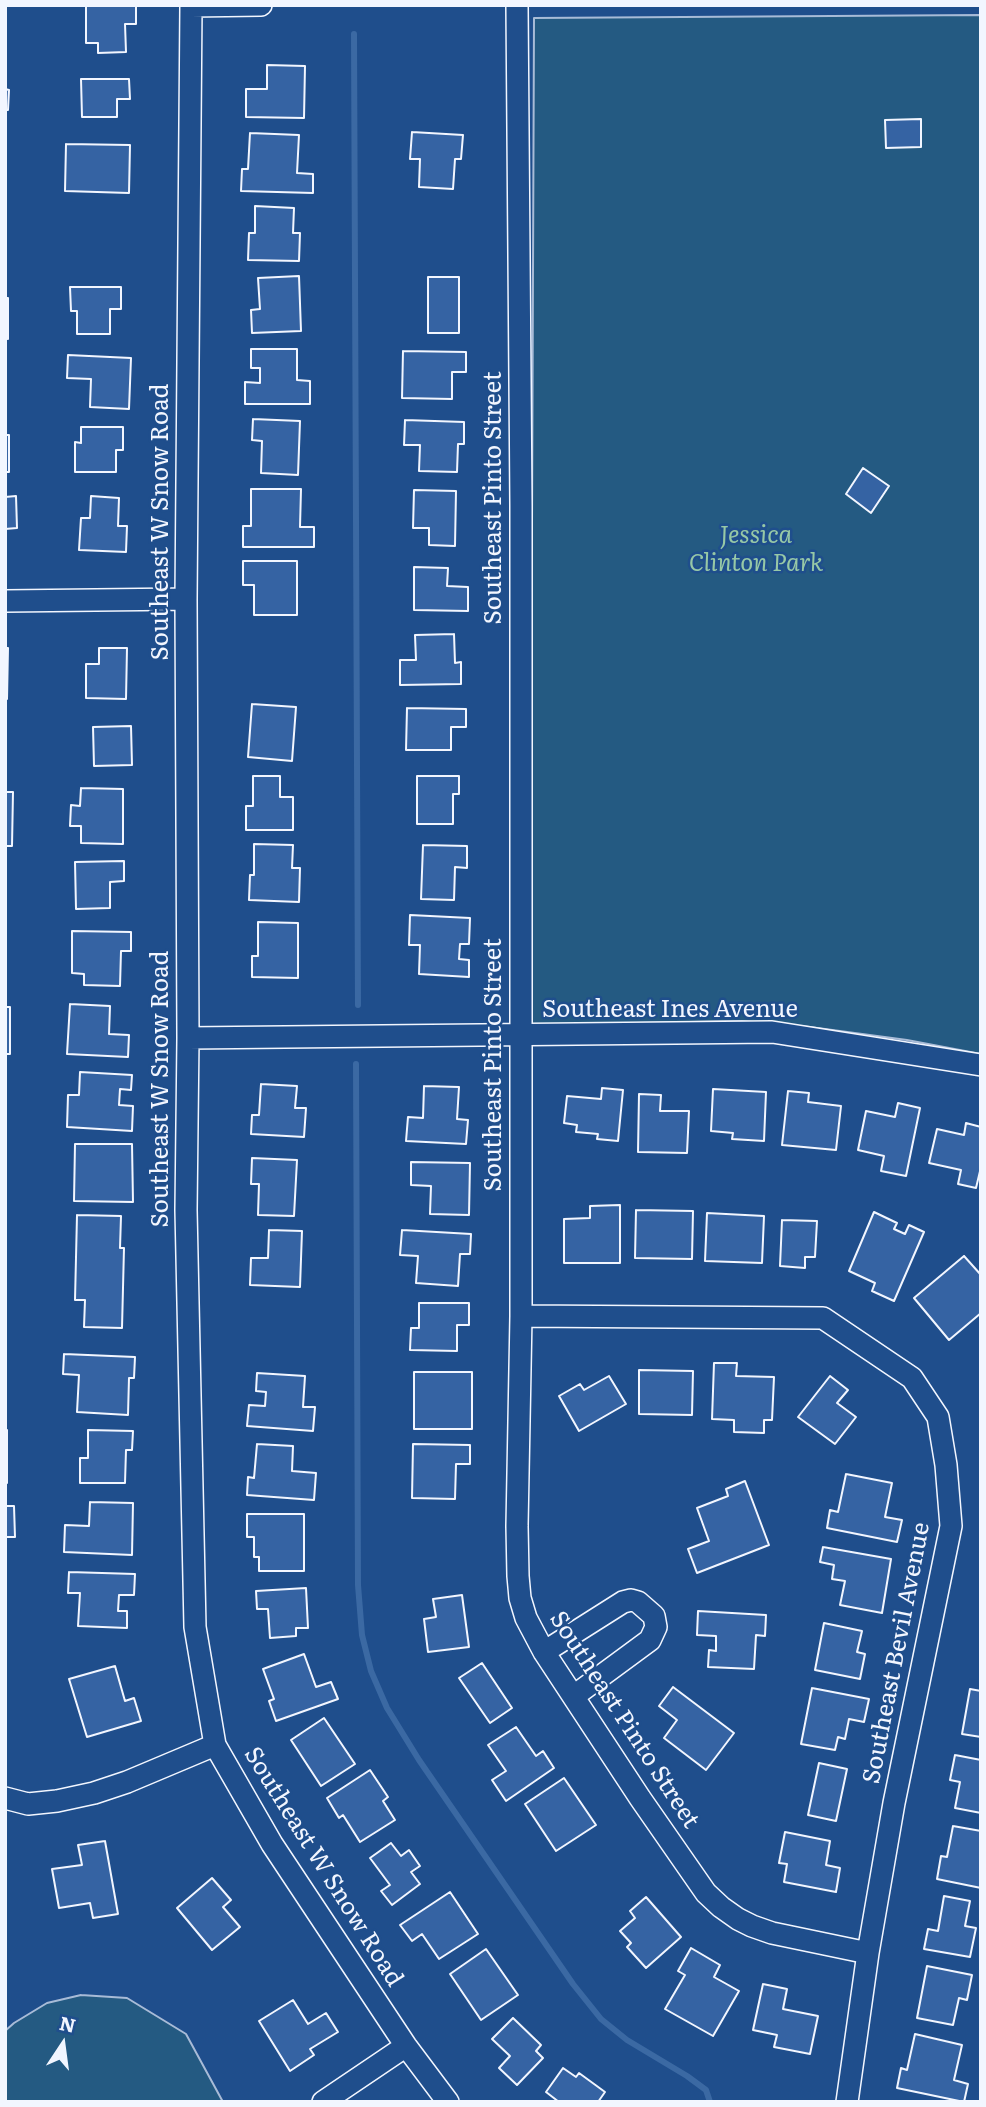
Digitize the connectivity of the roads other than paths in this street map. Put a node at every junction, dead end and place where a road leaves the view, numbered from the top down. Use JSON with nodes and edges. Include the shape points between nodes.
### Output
{"nodes":[{"id":1,"x":191,"y":5,"type":"edge"},
{"id":2,"x":261,"y":5,"type":"edge"},
{"id":3,"x":517,"y":5,"type":"edge"},
{"id":4,"x":186,"y":598,"type":"junction"},
{"id":5,"x":5,"y":601,"type":"edge"},
{"id":6,"x":520,"y":1035,"type":"junction"},
{"id":7,"x":188,"y":1038,"type":"junction"},
{"id":8,"x":981,"y":1065,"type":"edge"},
{"id":9,"x":521,"y":1316,"type":"junction"},
{"id":10,"x":544,"y":1652,"type":"junction"},
{"id":11,"x":574,"y":1696,"type":"junction"},
{"id":12,"x":215,"y":1745,"type":"junction"},
{"id":13,"x":5,"y":1798,"type":"edge"},
{"id":14,"x":869,"y":1953,"type":"junction"},
{"id":15,"x":406,"y":2046,"type":"junction"},
{"id":16,"x":323,"y":2102,"type":"edge"},
{"id":17,"x":448,"y":2102,"type":"edge"},
{"id":18,"x":847,"y":2102,"type":"edge"}],
"edges":[{"from":1,"to":2,"type":"street"},
{"from":1,"to":4,"type":"street","name":"Southeast W Snow Road"},
{"from":3,"to":6,"type":"street","name":"Southeast Pinto Street"},
{"from":4,"to":5,"type":"street"},
{"from":4,"to":7,"type":"street","name":"Southeast W Snow Road"},
{"from":6,"to":7,"type":"street","name":"Southeast Ines Avenue"},
{"from":6,"to":8,"type":"street","name":"Southeast Ines Avenue","via":[[772,1032]]},
{"from":6,"to":9,"type":"street","name":"Southeast Pinto Street"},
{"from":7,"to":12,"type":"street","name":"Southeast W Snow Road","via":[[195,1627]]},
{"from":9,"to":10,"type":"street","name":"Southeast Pinto Street","via":[[518,1576],[526,1618]]},
{"from":9,"to":14,"type":"street","name":"Southeast Bevil Avenue","via":[[823,1318],[912,1378],[938,1417],[951,1526],[894,1802]]},
{"from":10,"to":11,"type":"street","name":"Southeast Pinto Street"},
{"from":10,"to":11,"type":"street","via":[[623,1602],[638,1602],[654,1616],[656,1627],[650,1640]]},
{"from":11,"to":14,"type":"street","name":"Southeast Pinto Street","via":[[706,1893],[721,1907],[772,1933]]},
{"from":12,"to":13,"type":"street","via":[[94,1793],[28,1804]]},
{"from":12,"to":15,"type":"street","name":"Southeast W Snow Road","via":[[272,1844]]},
{"from":14,"to":18,"type":"street","name":"Southeast Bevil Avenue"},
{"from":15,"to":16,"type":"street"},
{"from":15,"to":17,"type":"street","name":"Southeast W Snow Road"}]}
